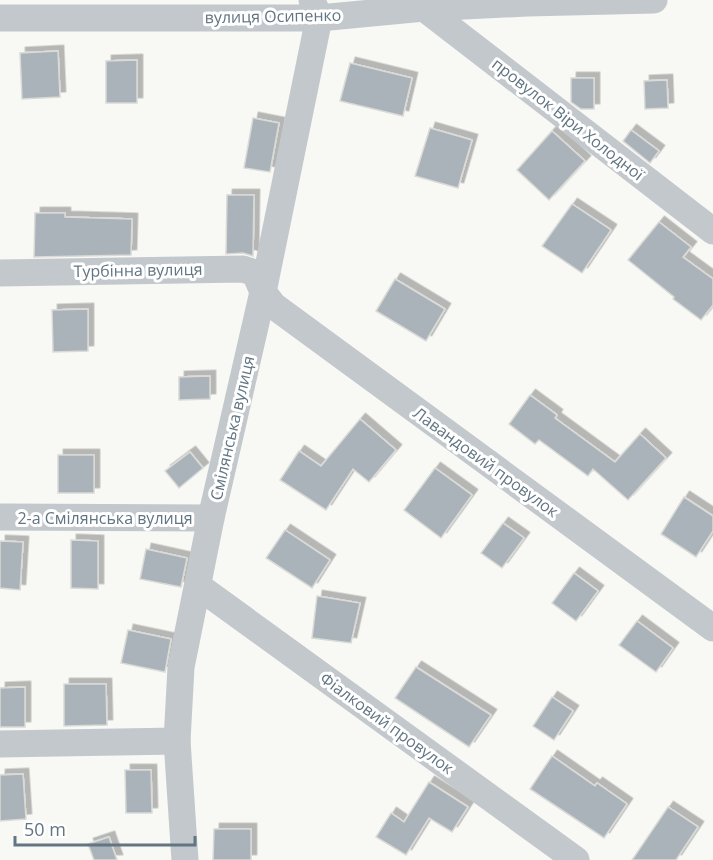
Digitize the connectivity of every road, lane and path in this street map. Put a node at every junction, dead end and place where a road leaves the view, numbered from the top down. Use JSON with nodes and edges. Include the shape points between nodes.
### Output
{"nodes":[{"id":1,"x":654,"y":0,"type":"edge"},
{"id":2,"x":424,"y":8,"type":"junction"},
{"id":3,"x":52,"y":9,"type":"edge"},
{"id":4,"x":316,"y":9,"type":"edge"},
{"id":5,"x":0,"y":18,"type":"edge"},
{"id":6,"x":713,"y":231,"type":"edge"},
{"id":7,"x":0,"y":273,"type":"edge"},
{"id":8,"x":262,"y":292,"type":"junction"},
{"id":9,"x":0,"y":518,"type":"edge"},
{"id":10,"x":211,"y":518,"type":"junction"},
{"id":11,"x":198,"y":586,"type":"junction"},
{"id":12,"x":713,"y":628,"type":"edge"},
{"id":13,"x":177,"y":741,"type":"junction"},
{"id":14,"x":0,"y":744,"type":"edge"},
{"id":15,"x":185,"y":860,"type":"edge"},
{"id":16,"x":576,"y":860,"type":"edge"}],
"edges":[{"from":1,"to":2,"type":"street","name":"вулиця Осипенко"},
{"from":2,"to":4,"type":"street","name":"вулиця Осипенко"},
{"from":2,"to":6,"type":"street","name":"провулок Віри Холодної"},
{"from":3,"to":4,"type":"street","name":"вулиця Осипенко"},
{"from":3,"to":5,"type":"street","name":"вулиця Осипенко"},
{"from":4,"to":8,"type":"street","name":"Смілянська вулиця"},
{"from":7,"to":8,"type":"street","name":"Турбінна вулиця","via":[[243,269],[255,273]]},
{"from":8,"to":10,"type":"street","name":"Смілянська вулиця"},
{"from":8,"to":12,"type":"street","name":"Лавандовий провулок","via":[[274,306]]},
{"from":9,"to":10,"type":"street","name":"2-а Смілянська вулиця"},
{"from":10,"to":11,"type":"street","name":"Смілянська вулиця"},
{"from":11,"to":13,"type":"street","name":"Смілянська вулиця","via":[[181,667]]},
{"from":11,"to":16,"type":"street","name":"Фіалковий провулок"},
{"from":13,"to":14,"type":"street"},
{"from":13,"to":15,"type":"street","name":"Смілянська вулиця"}]}
